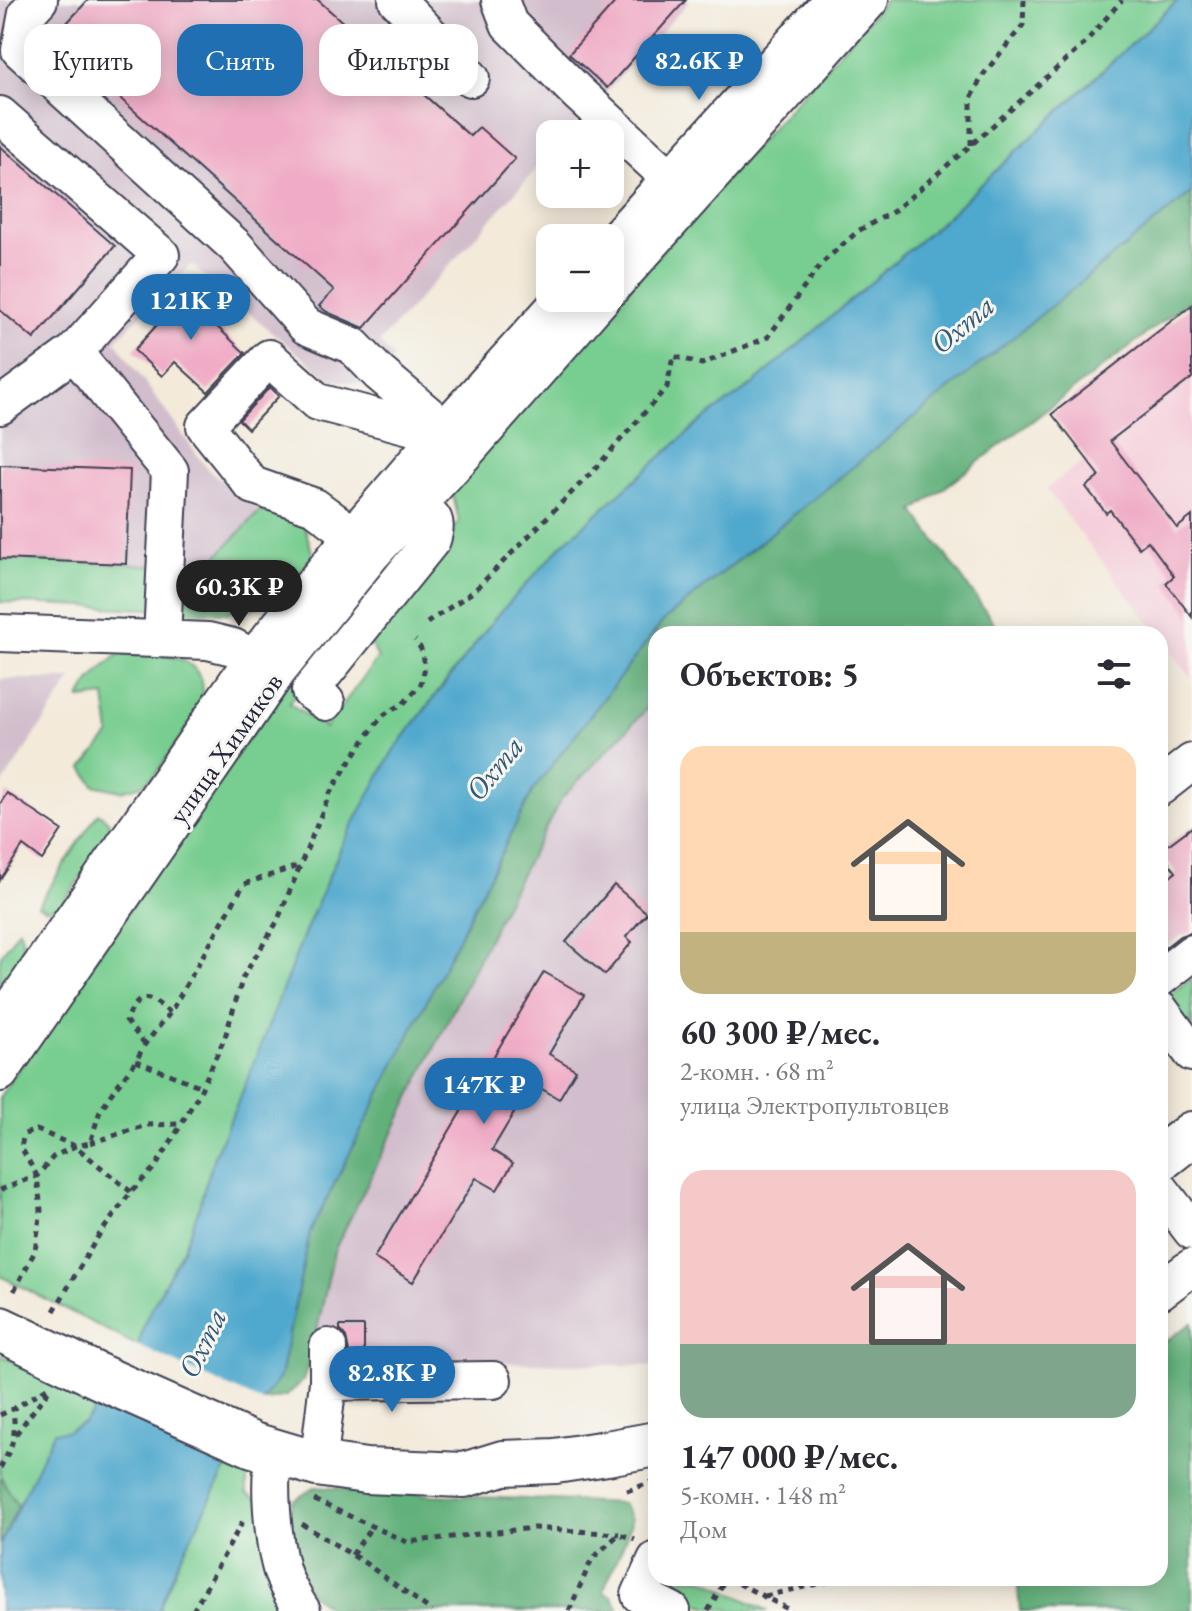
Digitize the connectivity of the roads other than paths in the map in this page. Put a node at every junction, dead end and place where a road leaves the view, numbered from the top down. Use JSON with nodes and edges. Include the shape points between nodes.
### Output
{"nodes":[{"id":1,"x":39,"y":0,"type":"edge"},
{"id":2,"x":397,"y":0,"type":"edge"},
{"id":3,"x":500,"y":0,"type":"edge"},
{"id":4,"x":832,"y":0,"type":"edge"},
{"id":5,"x":870,"y":0,"type":"edge"},
{"id":6,"x":420,"y":24,"type":"edge"},
{"id":7,"x":0,"y":115,"type":"edge"},
{"id":8,"x":681,"y":188,"type":"junction"},
{"id":9,"x":624,"y":234,"type":"edge"},
{"id":10,"x":624,"y":269,"type":"edge"},
{"id":11,"x":552,"y":312,"type":"edge"},
{"id":12,"x":587,"y":312,"type":"edge"},
{"id":13,"x":74,"y":352,"type":"junction"},
{"id":14,"x":0,"y":406,"type":"edge"},
{"id":15,"x":450,"y":438,"type":"junction"},
{"id":16,"x":417,"y":505,"type":"junction"},
{"id":17,"x":353,"y":535,"type":"junction"},
{"id":18,"x":0,"y":633,"type":"edge"},
{"id":19,"x":162,"y":638,"type":"junction"},
{"id":20,"x":266,"y":664,"type":"junction"},
{"id":21,"x":326,"y":702,"type":"dead end"},
{"id":22,"x":1192,"y":762,"type":"edge"},
{"id":23,"x":1168,"y":781,"type":"edge"},
{"id":24,"x":1192,"y":953,"type":"edge"},
{"id":25,"x":1168,"y":972,"type":"edge"},
{"id":26,"x":1168,"y":1021,"type":"edge"},
{"id":27,"x":0,"y":1025,"type":"edge"},
{"id":28,"x":1192,"y":1053,"type":"edge"},
{"id":29,"x":0,"y":1073,"type":"edge"},
{"id":30,"x":1192,"y":1134,"type":"edge"},
{"id":31,"x":1168,"y":1153,"type":"edge"},
{"id":32,"x":1192,"y":1267,"type":"edge"},
{"id":33,"x":1168,"y":1285,"type":"edge"},
{"id":34,"x":5,"y":1307,"type":"edge"},
{"id":35,"x":493,"y":1380,"type":"dead end"},
{"id":36,"x":264,"y":1440,"type":"junction"},
{"id":37,"x":321,"y":1441,"type":"junction"},
{"id":38,"x":648,"y":1445,"type":"edge"},
{"id":39,"x":503,"y":1463,"type":"junction"},
{"id":40,"x":648,"y":1563,"type":"edge"},
{"id":41,"x":302,"y":1611,"type":"edge"},
{"id":42,"x":672,"y":1611,"type":"edge"}],
"edges":[{"from":1,"to":15,"type":"street","via":[[27,13],[20,50],[235,246],[306,326],[353,346]]},
{"from":2,"to":6,"type":"street"},
{"from":3,"to":8,"type":"street","via":[[509,24]]},
{"from":4,"to":8,"type":"street"},
{"from":5,"to":8,"type":"street"},
{"from":7,"to":13,"type":"street","via":[[161,255]]},
{"from":8,"to":9,"type":"street"},
{"from":8,"to":10,"type":"street"},
{"from":11,"to":15,"type":"street","name":"улица Химиков"},
{"from":12,"to":15,"type":"street","name":"улица Химиков"},
{"from":13,"to":14,"type":"street"},
{"from":13,"to":19,"type":"street","via":[[170,471]]},
{"from":15,"to":16,"type":"street","name":"улица Химиков"},
{"from":15,"to":17,"type":"street","name":"улица Химиков"},
{"from":15,"to":17,"type":"street","via":[[318,402],[269,358],[205,426],[252,485],[315,507]]},
{"from":16,"to":20,"type":"street","name":"улица Химиков"},
{"from":16,"to":21,"type":"street","via":[[433,518],[432,540],[310,691]]},
{"from":17,"to":20,"type":"street","name":"улица Химиков"},
{"from":18,"to":19,"type":"street"},
{"from":19,"to":20,"type":"street","via":[[233,647]]},
{"from":20,"to":27,"type":"street","name":"улица Химиков"},
{"from":20,"to":29,"type":"street","name":"улица Химиков"},
{"from":22,"to":23,"type":"street"},
{"from":24,"to":25,"type":"street"},
{"from":26,"to":28,"type":"street"},
{"from":30,"to":31,"type":"main road"},
{"from":32,"to":33,"type":"street"},
{"from":34,"to":36,"type":"main road","via":[[104,1365]]},
{"from":35,"to":37,"type":"street","via":[[328,1365]]},
{"from":36,"to":37,"type":"main road","via":[[292,1435]]},
{"from":36,"to":39,"type":"main road","via":[[317,1464],[366,1471],[464,1475]]},
{"from":36,"to":41,"type":"street","via":[[271,1467],[261,1508],[287,1585]]},
{"from":37,"to":39,"type":"main road","via":[[464,1453]]},
{"from":38,"to":39,"type":"main road","via":[[555,1461]]},
{"from":40,"to":42,"type":"street","via":[[640,1595]]}]}
